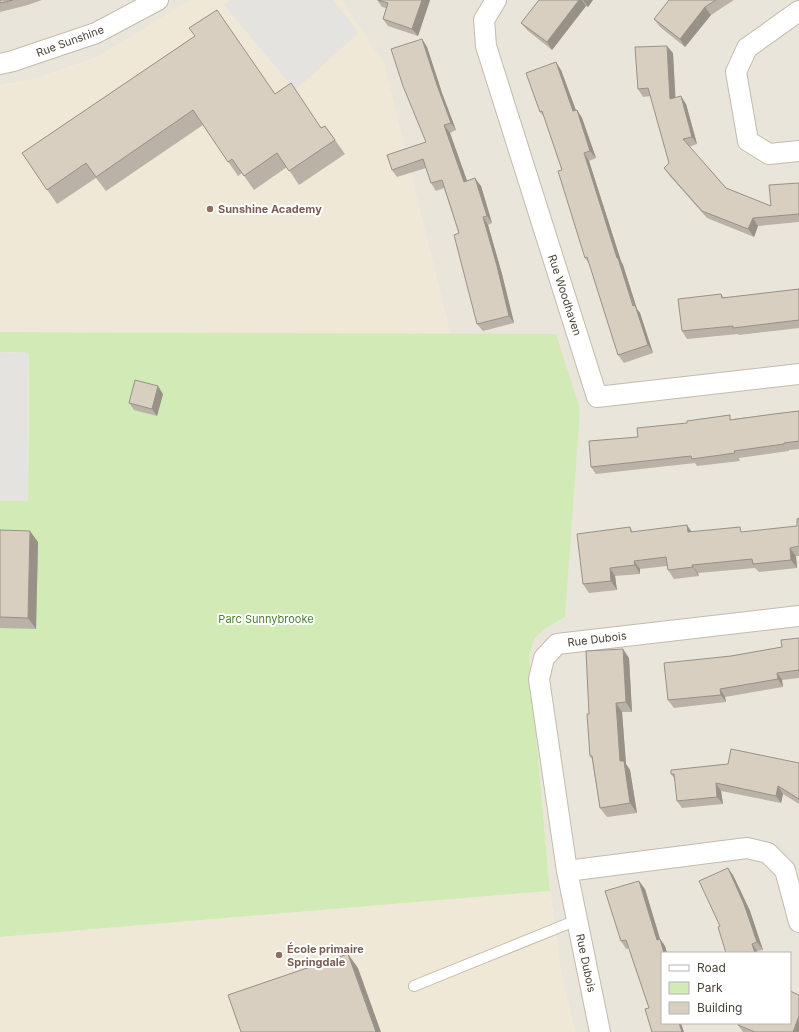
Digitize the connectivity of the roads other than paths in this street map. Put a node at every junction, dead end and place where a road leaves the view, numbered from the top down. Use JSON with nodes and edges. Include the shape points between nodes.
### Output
{"nodes":[{"id":1,"x":158,"y":0,"type":"edge"},
{"id":2,"x":496,"y":0,"type":"edge"},
{"id":3,"x":799,"y":11,"type":"edge"},
{"id":4,"x":0,"y":64,"type":"edge"},
{"id":5,"x":799,"y":151,"type":"edge"},
{"id":6,"x":799,"y":374,"type":"edge"},
{"id":7,"x":799,"y":616,"type":"edge"},
{"id":8,"x":567,"y":871,"type":"junction"},
{"id":9,"x":577,"y":920,"type":"junction"},
{"id":10,"x":799,"y":922,"type":"edge"},
{"id":11,"x":414,"y":986,"type":"dead end"},
{"id":12,"x":600,"y":1032,"type":"edge"}],
"edges":[{"from":1,"to":4,"type":"street","name":"Rue Sunshine","via":[[96,33]]},
{"from":2,"to":6,"type":"street","name":"Rue Woodhaven","via":[[484,20],[486,46],[597,397]]},
{"from":3,"to":5,"type":"street","via":[[747,48],[736,72],[748,141],[769,154]]},
{"from":7,"to":8,"type":"street","name":"Rue Dubois","via":[[557,644],[544,658],[539,679]]},
{"from":8,"to":9,"type":"street","name":"Rue Dubois"},
{"from":8,"to":10,"type":"street","via":[[747,848],[768,853],[785,870]]},
{"from":9,"to":11,"type":"lane"},
{"from":9,"to":12,"type":"street","name":"Rue Dubois"}]}
